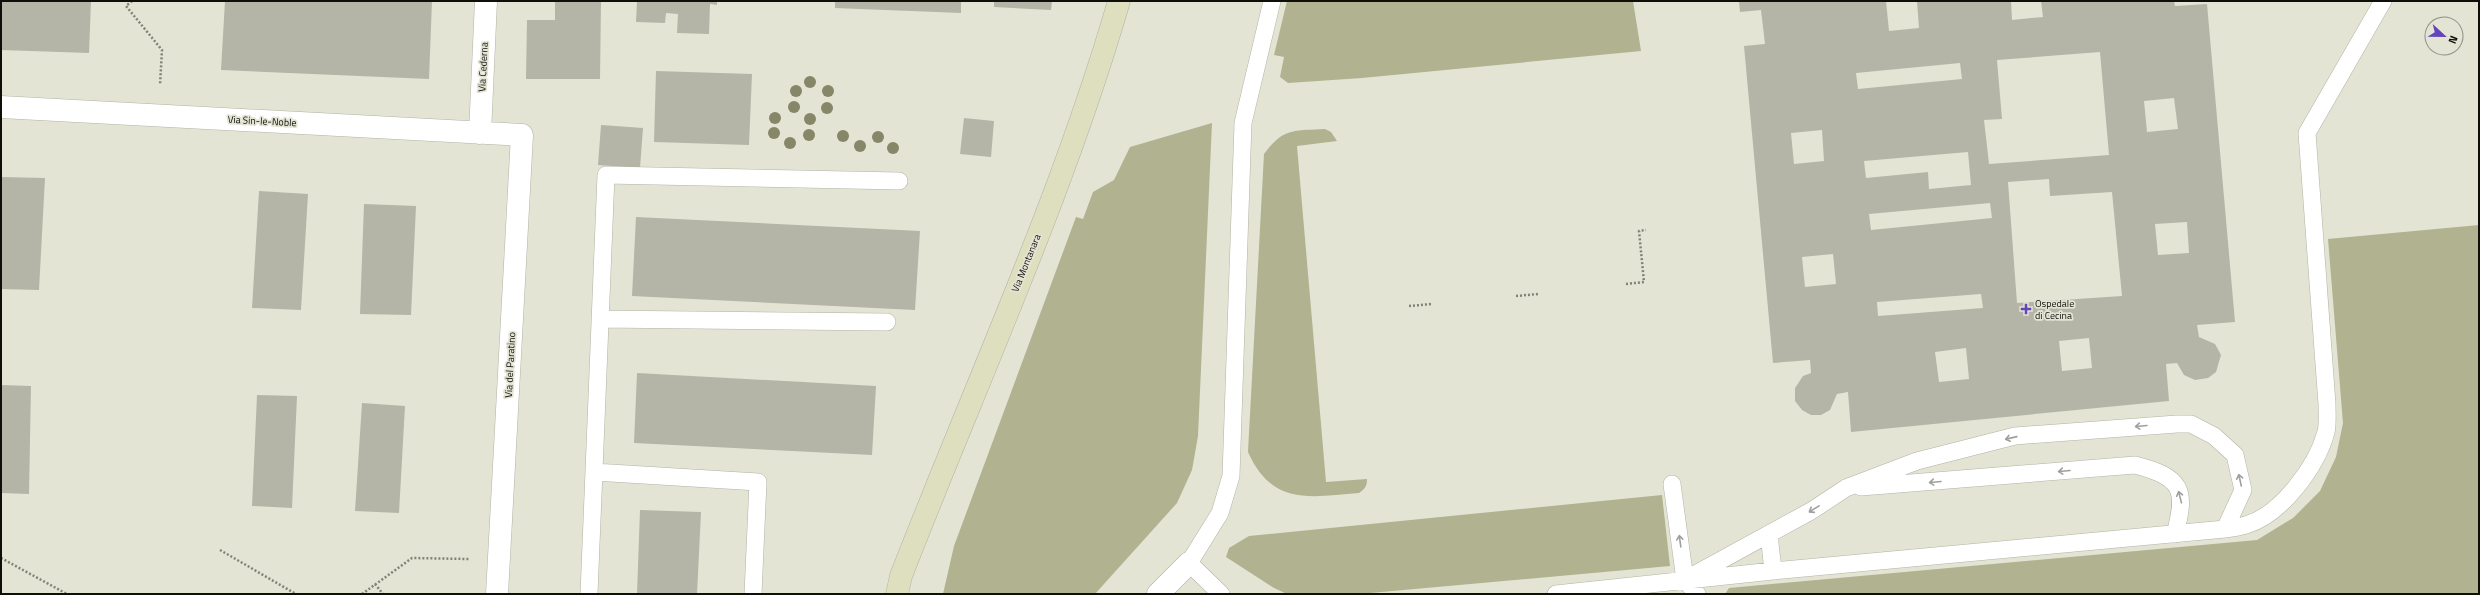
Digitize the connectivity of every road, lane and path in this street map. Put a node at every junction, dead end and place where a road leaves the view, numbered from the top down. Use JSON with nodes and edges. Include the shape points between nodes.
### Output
{"nodes":[{"id":1,"x":132,"y":1,"type":"edge"},
{"id":2,"x":486,"y":1,"type":"edge"},
{"id":3,"x":1119,"y":1,"type":"edge"},
{"id":4,"x":1272,"y":1,"type":"edge"},
{"id":5,"x":2383,"y":1,"type":"edge"},
{"id":6,"x":1,"y":108,"type":"edge"},
{"id":7,"x":158,"y":116,"type":"junction"},
{"id":8,"x":480,"y":133,"type":"junction"},
{"id":9,"x":522,"y":135,"type":"joint"},
{"id":10,"x":899,"y":181,"type":"dead end"},
{"id":11,"x":1646,"y":230,"type":"dead end"},
{"id":12,"x":1626,"y":284,"type":"dead end"},
{"id":13,"x":1538,"y":294,"type":"dead end"},
{"id":14,"x":1516,"y":296,"type":"dead end"},
{"id":15,"x":1432,"y":304,"type":"dead end"},
{"id":16,"x":1409,"y":306,"type":"dead end"},
{"id":17,"x":600,"y":319,"type":"junction"},
{"id":18,"x":887,"y":322,"type":"dead end"},
{"id":19,"x":594,"y":472,"type":"junction"},
{"id":20,"x":1672,"y":484,"type":"dead end"},
{"id":21,"x":1846,"y":488,"type":"junction"},
{"id":22,"x":922,"y":522,"type":"junction"},
{"id":23,"x":2225,"y":529,"type":"junction"},
{"id":24,"x":1768,"y":534,"type":"junction"},
{"id":25,"x":2175,"y":534,"type":"junction"},
{"id":26,"x":220,"y":550,"type":"dead end"},
{"id":27,"x":1,"y":558,"type":"edge"},
{"id":28,"x":499,"y":560,"type":"junction"},
{"id":29,"x":1189,"y":563,"type":"junction"},
{"id":30,"x":1773,"y":571,"type":"junction"},
{"id":31,"x":1685,"y":580,"type":"junction"},
{"id":32,"x":375,"y":584,"type":"junction"},
{"id":33,"x":67,"y":594,"type":"edge"},
{"id":34,"x":296,"y":594,"type":"edge"},
{"id":35,"x":362,"y":594,"type":"edge"},
{"id":36,"x":383,"y":594,"type":"edge"},
{"id":37,"x":498,"y":594,"type":"edge"},
{"id":38,"x":589,"y":594,"type":"edge"},
{"id":39,"x":753,"y":594,"type":"edge"},
{"id":40,"x":882,"y":594,"type":"edge"},
{"id":41,"x":897,"y":594,"type":"edge"},
{"id":42,"x":1158,"y":594,"type":"edge"},
{"id":43,"x":1170,"y":594,"type":"edge"},
{"id":44,"x":1221,"y":594,"type":"edge"},
{"id":45,"x":1556,"y":594,"type":"edge"},
{"id":46,"x":1697,"y":594,"type":"edge"}],
"edges":[{"from":1,"to":7,"type":"path","via":[[126,6],[162,50]]},
{"from":2,"to":8,"type":"street","name":"Via Cederna"},
{"from":3,"to":22,"type":"main road","name":"Via Montanara","via":[[1053,196]]},
{"from":4,"to":29,"type":"lane","via":[[1243,124],[1231,476],[1220,513]]},
{"from":5,"to":23,"type":"lane","via":[[2307,133],[2327,404],[2326,432],[2299,484],[2273,509],[2247,525]]},
{"from":6,"to":7,"type":"street","name":"Via Sin-le-Noble"},
{"from":7,"to":8,"type":"street","name":"Via Sin-le-Noble"},
{"from":8,"to":9,"type":"street","name":"Via Sin-le-Noble"},
{"from":9,"to":28,"type":"street","name":"Via del Paratino"},
{"from":10,"to":17,"type":"lane","via":[[606,175]]},
{"from":11,"to":12,"type":"path","via":[[1639,231],[1644,282]]},
{"from":13,"to":14,"type":"path"},
{"from":15,"to":16,"type":"path"},
{"from":17,"to":18,"type":"lane"},
{"from":17,"to":19,"type":"lane"},
{"from":19,"to":38,"type":"lane"},
{"from":19,"to":39,"type":"lane","via":[[758,482]]},
{"from":31,"to":20,"type":"lane","one_way":true},
{"from":23,"to":21,"type":"lane","one_way":true,"via":[[2243,490],[2235,455],[2214,436],[2191,424],[2015,436],[1917,461]]},
{"from":21,"to":24,"type":"lane","one_way":true},
{"from":25,"to":21,"type":"lane","one_way":true,"via":[[2182,507],[2180,493],[2170,478],[2155,470],[2134,465]]},
{"from":22,"to":40,"type":"main road","via":[[899,550]]},
{"from":22,"to":41,"type":"main road","name":"Via Montanara","via":[[900,576]]},
{"from":23,"to":25,"type":"lane"},
{"from":24,"to":30,"type":"lane"},
{"from":24,"to":31,"type":"lane"},
{"from":25,"to":30,"type":"lane"},
{"from":26,"to":34,"type":"path"},
{"from":27,"to":33,"type":"path"},
{"from":28,"to":32,"type":"path","via":[[412,558]]},
{"from":28,"to":37,"type":"street","name":"Via del Paratino"},
{"from":29,"to":42,"type":"street"},
{"from":29,"to":43,"type":"street"},
{"from":29,"to":44,"type":"lane"},
{"from":30,"to":31,"type":"lane"},
{"from":31,"to":45,"type":"lane"},
{"from":31,"to":46,"type":"lane"},
{"from":32,"to":35,"type":"path"},
{"from":32,"to":36,"type":"path"}]}
